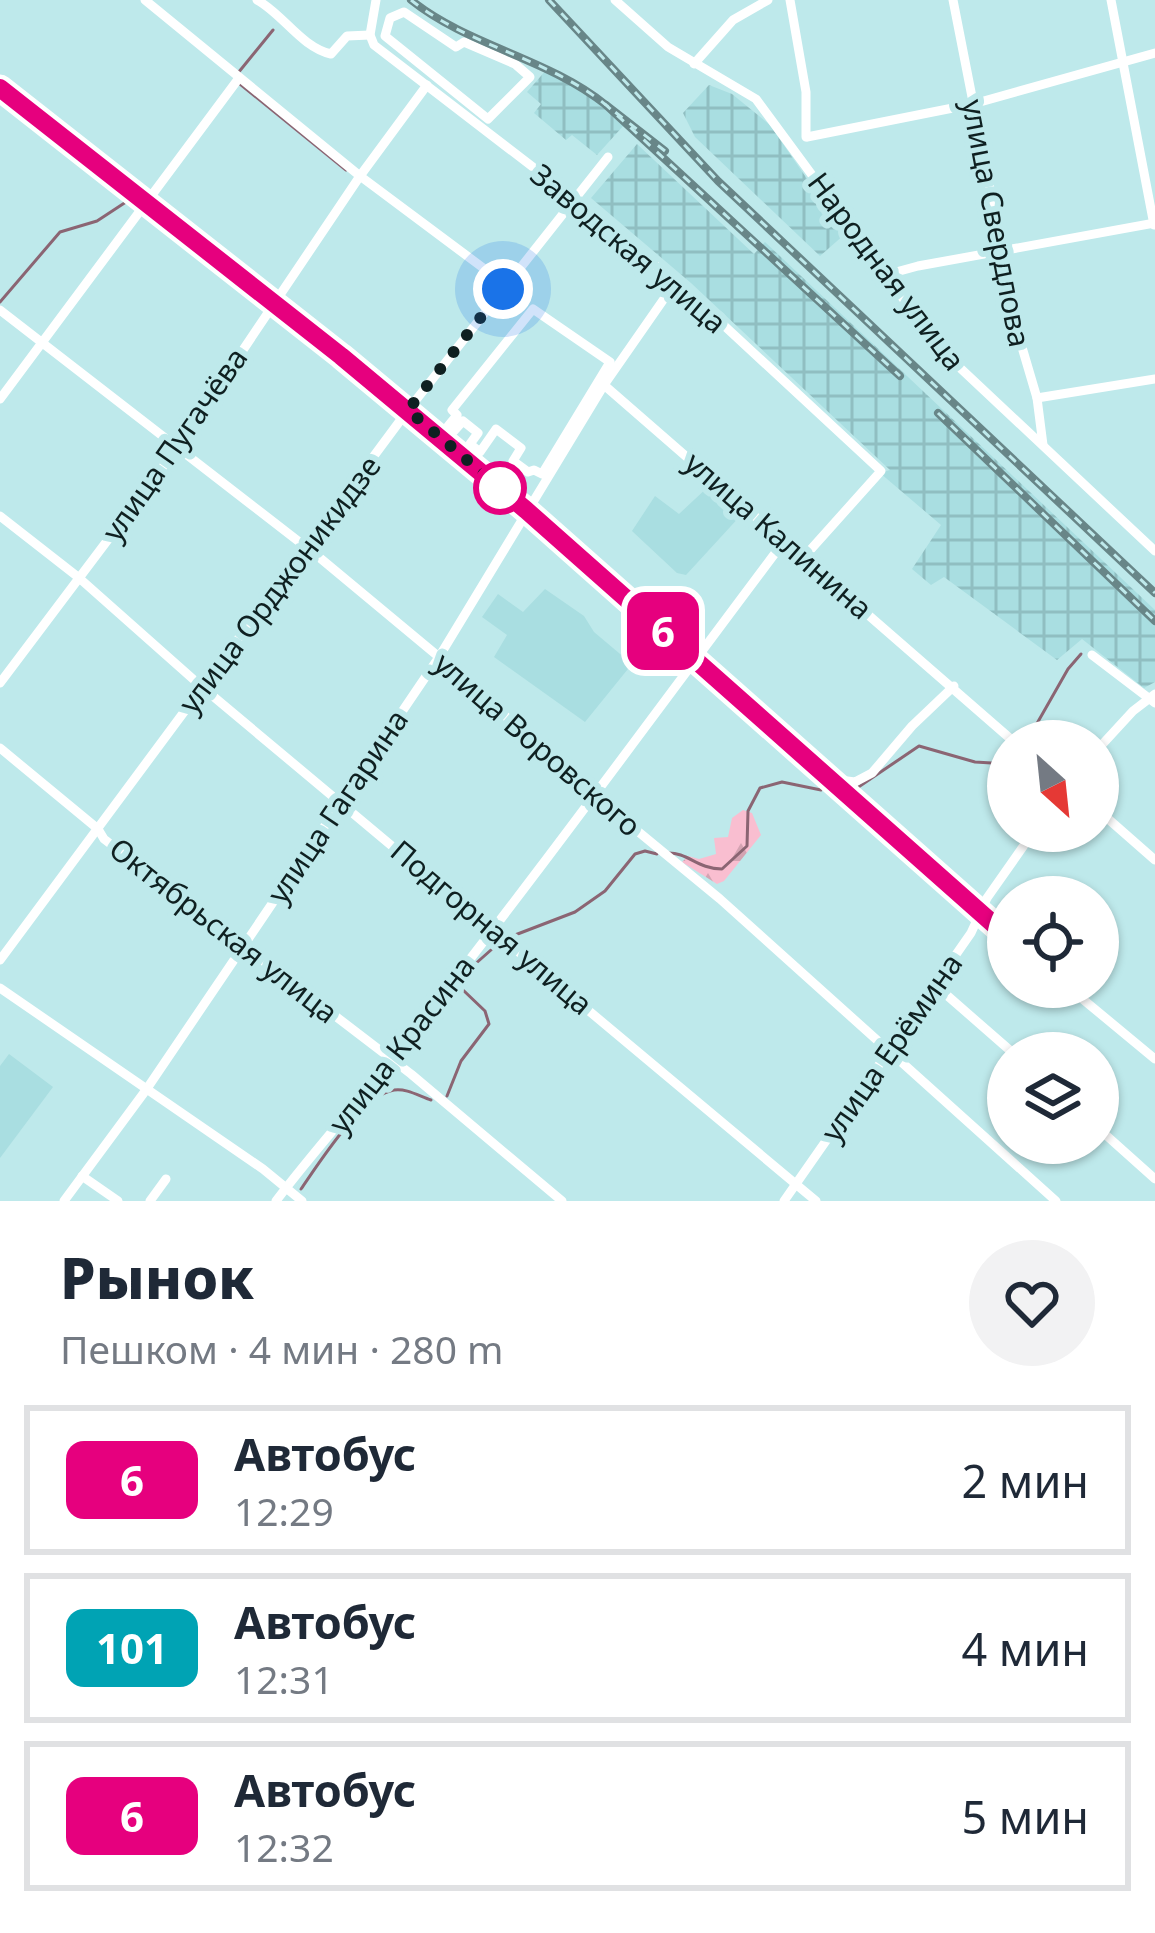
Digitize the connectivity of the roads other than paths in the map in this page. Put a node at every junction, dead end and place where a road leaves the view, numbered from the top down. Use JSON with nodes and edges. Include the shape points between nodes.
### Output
{"nodes":[{"id":1,"x":145,"y":0,"type":"edge"},
{"id":2,"x":257,"y":0,"type":"edge"},
{"id":3,"x":376,"y":0,"type":"edge"},
{"id":4,"x":615,"y":0,"type":"edge"},
{"id":5,"x":631,"y":0,"type":"edge"},
{"id":6,"x":768,"y":0,"type":"edge"},
{"id":7,"x":790,"y":0,"type":"edge"},
{"id":8,"x":952,"y":0,"type":"edge"},
{"id":9,"x":1112,"y":0,"type":"edge"},
{"id":10,"x":404,"y":12,"type":"joint"},
{"id":11,"x":635,"y":19,"type":"junction"},
{"id":12,"x":370,"y":34,"type":"junction"},
{"id":13,"x":1155,"y":53,"type":"edge"},
{"id":14,"x":1124,"y":61,"type":"junction"},
{"id":15,"x":694,"y":64,"type":"junction"},
{"id":16,"x":239,"y":78,"type":"junction"},
{"id":17,"x":427,"y":85,"type":"junction"},
{"id":18,"x":0,"y":88,"type":"edge"},
{"id":19,"x":974,"y":104,"type":"junction"},
{"id":20,"x":807,"y":137,"type":"junction"},
{"id":21,"x":798,"y":152,"type":"junction"},
{"id":22,"x":608,"y":157,"type":"dead end"},
{"id":23,"x":360,"y":176,"type":"junction"},
{"id":24,"x":574,"y":198,"type":"junction"},
{"id":25,"x":147,"y":202,"type":"junction"},
{"id":26,"x":1155,"y":225,"type":"edge"},
{"id":27,"x":1002,"y":251,"type":"junction"},
{"id":28,"x":885,"y":275,"type":"junction"},
{"id":29,"x":675,"y":283,"type":"junction"},
{"id":30,"x":506,"y":285,"type":"junction"},
{"id":31,"x":274,"y":303,"type":"junction"},
{"id":32,"x":0,"y":310,"type":"edge"},
{"id":33,"x":42,"y":345,"type":"junction"},
{"id":34,"x":1155,"y":379,"type":"edge"},
{"id":35,"x":604,"y":385,"type":"junction"},
{"id":36,"x":1037,"y":398,"type":"junction"},
{"id":37,"x":0,"y":399,"type":"edge"},
{"id":38,"x":408,"y":410,"type":"junction"},
{"id":39,"x":454,"y":431,"type":"joint"},
{"id":40,"x":1043,"y":446,"type":"junction"},
{"id":41,"x":177,"y":448,"type":"junction"},
{"id":42,"x":529,"y":512,"type":"junction"},
{"id":43,"x":0,"y":516,"type":"edge"},
{"id":44,"x":785,"y":540,"type":"junction"},
{"id":45,"x":306,"y":548,"type":"junction"},
{"id":46,"x":1155,"y":551,"type":"edge"},
{"id":47,"x":804,"y":557,"type":"junction"},
{"id":48,"x":79,"y":577,"type":"junction"},
{"id":49,"x":1092,"y":655,"type":"dead end"},
{"id":50,"x":439,"y":657,"type":"junction"},
{"id":51,"x":695,"y":659,"type":"junction"},
{"id":52,"x":0,"y":683,"type":"edge"},
{"id":53,"x":954,"y":686,"type":"junction"},
{"id":54,"x":202,"y":687,"type":"junction"},
{"id":55,"x":1153,"y":698,"type":"edge"},
{"id":56,"x":990,"y":720,"type":"edge"},
{"id":57,"x":1119,"y":730,"type":"edge"},
{"id":58,"x":0,"y":748,"type":"edge"},
{"id":59,"x":828,"y":778,"type":"junction"},
{"id":60,"x":595,"y":796,"type":"junction"},
{"id":61,"x":341,"y":800,"type":"junction"},
{"id":62,"x":1119,"y":828,"type":"edge"},
{"id":63,"x":98,"y":829,"type":"junction"},
{"id":64,"x":1020,"y":852,"type":"edge"},
{"id":65,"x":1155,"y":860,"type":"edge"},
{"id":66,"x":980,"y":913,"type":"junction"},
{"id":67,"x":987,"y":919,"type":"edge"},
{"id":68,"x":493,"y":927,"type":"junction"},
{"id":69,"x":242,"y":946,"type":"junction"},
{"id":70,"x":0,"y":960,"type":"edge"},
{"id":71,"x":934,"y":984,"type":"junction"},
{"id":72,"x":0,"y":988,"type":"edge"},
{"id":73,"x":1093,"y":1008,"type":"edge"},
{"id":74,"x":989,"y":1032,"type":"edge"},
{"id":75,"x":888,"y":1048,"type":"junction"},
{"id":76,"x":392,"y":1059,"type":"junction"},
{"id":77,"x":1155,"y":1059,"type":"edge"},
{"id":78,"x":146,"y":1090,"type":"junction"},
{"id":79,"x":1119,"y":1147,"type":"edge"},
{"id":80,"x":82,"y":1176,"type":"junction"},
{"id":81,"x":166,"y":1179,"type":"dead end"},
{"id":82,"x":1155,"y":1179,"type":"edge"},
{"id":83,"x":795,"y":1184,"type":"junction"},
{"id":84,"x":286,"y":1188,"type":"junction"},
{"id":85,"x":64,"y":1201,"type":"edge"},
{"id":86,"x":118,"y":1201,"type":"edge"},
{"id":87,"x":150,"y":1201,"type":"edge"},
{"id":88,"x":276,"y":1201,"type":"edge"},
{"id":89,"x":302,"y":1201,"type":"edge"},
{"id":90,"x":562,"y":1201,"type":"edge"},
{"id":91,"x":784,"y":1201,"type":"edge"},
{"id":92,"x":816,"y":1201,"type":"edge"},
{"id":93,"x":1056,"y":1201,"type":"edge"}],
"edges":[{"from":1,"to":16,"type":"street"},
{"from":2,"to":12,"type":"street","via":[[322,52],[331,54],[347,36]]},
{"from":3,"to":12,"type":"street"},
{"from":4,"to":11,"type":"street","name":"Народная улица"},
{"from":5,"to":11,"type":"street"},
{"from":6,"to":15,"type":"street","via":[[733,20]]},
{"from":7,"to":20,"type":"street"},
{"from":8,"to":19,"type":"street","name":"улица Свердлова"},
{"from":9,"to":14,"type":"street"},
{"from":10,"to":10,"type":"street","via":[[390,18],[386,36],[488,119],[530,77],[481,49],[456,46]]},
{"from":11,"to":15,"type":"street","name":"Народная улица"},
{"from":12,"to":17,"type":"street","name":"Заводская улица"},
{"from":13,"to":14,"type":"street"},
{"from":14,"to":19,"type":"street"},
{"from":14,"to":26,"type":"street"},
{"from":15,"to":21,"type":"street","name":"Народная улица","via":[[756,99]]},
{"from":16,"to":23,"type":"street"},
{"from":16,"to":25,"type":"street"},
{"from":17,"to":23,"type":"street","name":"улица Пугачёва"},
{"from":17,"to":24,"type":"street","name":"Заводская улица"},
{"from":18,"to":25,"type":"street"},
{"from":19,"to":20,"type":"street"},
{"from":19,"to":27,"type":"street","name":"улица Свердлова"},
{"from":20,"to":21,"type":"street"},
{"from":21,"to":28,"type":"street","name":"Народная улица"},
{"from":22,"to":24,"type":"street","name":"улица Орджоникидзе"},
{"from":23,"to":30,"type":"street"},
{"from":23,"to":31,"type":"street","name":"улица Пугачёва"},
{"from":24,"to":29,"type":"street","name":"Заводская улица"},
{"from":24,"to":30,"type":"street","name":"улица Орджоникидзе"},
{"from":25,"to":31,"type":"street"},
{"from":25,"to":33,"type":"street"},
{"from":26,"to":27,"type":"street"},
{"from":27,"to":28,"type":"street"},
{"from":27,"to":36,"type":"street","name":"улица Свердлова"},
{"from":28,"to":40,"type":"street","name":"Народная улица","via":[[941,350]]},
{"from":29,"to":35,"type":"street","name":"улица Гагарина"},
{"from":29,"to":47,"type":"street","name":"Заводская улица","via":[[880,471]]},
{"from":30,"to":38,"type":"street","name":"улица Орджоникидзе"},
{"from":31,"to":38,"type":"street"},
{"from":31,"to":41,"type":"street","name":"улица Пугачёва"},
{"from":32,"to":33,"type":"street","name":"улица Воровского"},
{"from":33,"to":37,"type":"street"},
{"from":33,"to":41,"type":"street","name":"улица Воровского"},
{"from":34,"to":36,"type":"street"},
{"from":35,"to":42,"type":"street","name":"улица Гагарина"},
{"from":35,"to":44,"type":"street","name":"улица Калинина"},
{"from":36,"to":40,"type":"street","name":"улица Свердлова"},
{"from":38,"to":42,"type":"street"},
{"from":38,"to":45,"type":"street","name":"улица Орджоникидзе"},
{"from":39,"to":39,"type":"street","via":[[452,410],[533,309],[610,362],[542,474],[513,461],[521,448],[496,429],[480,452],[470,444],[478,434],[463,421]]},
{"from":40,"to":46,"type":"street","name":"Народная улица"},
{"from":41,"to":45,"type":"street","name":"улица Воровского"},
{"from":41,"to":48,"type":"street","name":"улица Пугачёва"},
{"from":42,"to":50,"type":"street","name":"улица Гагарина"},
{"from":42,"to":51,"type":"street"},
{"from":43,"to":48,"type":"street","name":"Подгорная улица"},
{"from":44,"to":47,"type":"street","name":"улица Калинина"},
{"from":44,"to":51,"type":"street","name":"улица Красина"},
{"from":45,"to":50,"type":"street","name":"улица Воровского"},
{"from":45,"to":54,"type":"street","name":"улица Орджоникидзе"},
{"from":47,"to":53,"type":"street","name":"улица Калинина"},
{"from":48,"to":52,"type":"street","name":"улица Пугачёва"},
{"from":48,"to":54,"type":"street","name":"Подгорная улица"},
{"from":49,"to":55,"type":"street"},
{"from":50,"to":60,"type":"street","name":"улица Воровского"},
{"from":50,"to":61,"type":"street","name":"улица Гагарина"},
{"from":51,"to":59,"type":"street"},
{"from":51,"to":60,"type":"street","name":"улица Красина"},
{"from":53,"to":56,"type":"street","name":"улица Калинина"},
{"from":53,"to":59,"type":"street","via":[[863,780]]},
{"from":54,"to":61,"type":"street","name":"Подгорная улица"},
{"from":54,"to":63,"type":"street","name":"улица Орджоникидзе"},
{"from":55,"to":57,"type":"street"},
{"from":58,"to":63,"type":"street","name":"Октябрьская улица"},
{"from":59,"to":66,"type":"street"},
{"from":60,"to":68,"type":"street","name":"улица Красина"},
{"from":60,"to":75,"type":"street","name":"улица Воровского"},
{"from":61,"to":68,"type":"street","name":"Подгорная улица"},
{"from":61,"to":69,"type":"street","name":"улица Гагарина"},
{"from":62,"to":65,"type":"street"},
{"from":63,"to":69,"type":"street","name":"Октябрьская улица"},
{"from":63,"to":70,"type":"street","name":"улица Орджоникидзе"},
{"from":64,"to":66,"type":"street","name":"улица Ерёмина"},
{"from":66,"to":67,"type":"street"},
{"from":66,"to":71,"type":"street","name":"улица Ерёмина"},
{"from":68,"to":76,"type":"street","name":"улица Красина"},
{"from":68,"to":83,"type":"street","name":"Подгорная улица"},
{"from":69,"to":76,"type":"street","name":"Октябрьская улица"},
{"from":69,"to":78,"type":"street","name":"улица Гагарина"},
{"from":71,"to":74,"type":"street"},
{"from":71,"to":75,"type":"street","name":"улица Ерёмина"},
{"from":72,"to":78,"type":"street"},
{"from":73,"to":77,"type":"street"},
{"from":75,"to":83,"type":"street","name":"улица Ерёмина"},
{"from":75,"to":93,"type":"street","name":"улица Воровского"},
{"from":76,"to":84,"type":"street","name":"улица Красина"},
{"from":76,"to":90,"type":"street","name":"Октябрьская улица"},
{"from":78,"to":80,"type":"street","name":"улица Гагарина"},
{"from":78,"to":84,"type":"street"},
{"from":79,"to":82,"type":"street"},
{"from":80,"to":85,"type":"street","name":"улица Гагарина"},
{"from":80,"to":86,"type":"street"},
{"from":81,"to":87,"type":"street"},
{"from":83,"to":91,"type":"street","name":"улица Ерёмина"},
{"from":83,"to":92,"type":"street","name":"Подгорная улица"},
{"from":84,"to":88,"type":"street","name":"улица Красина"},
{"from":84,"to":89,"type":"street"}]}
